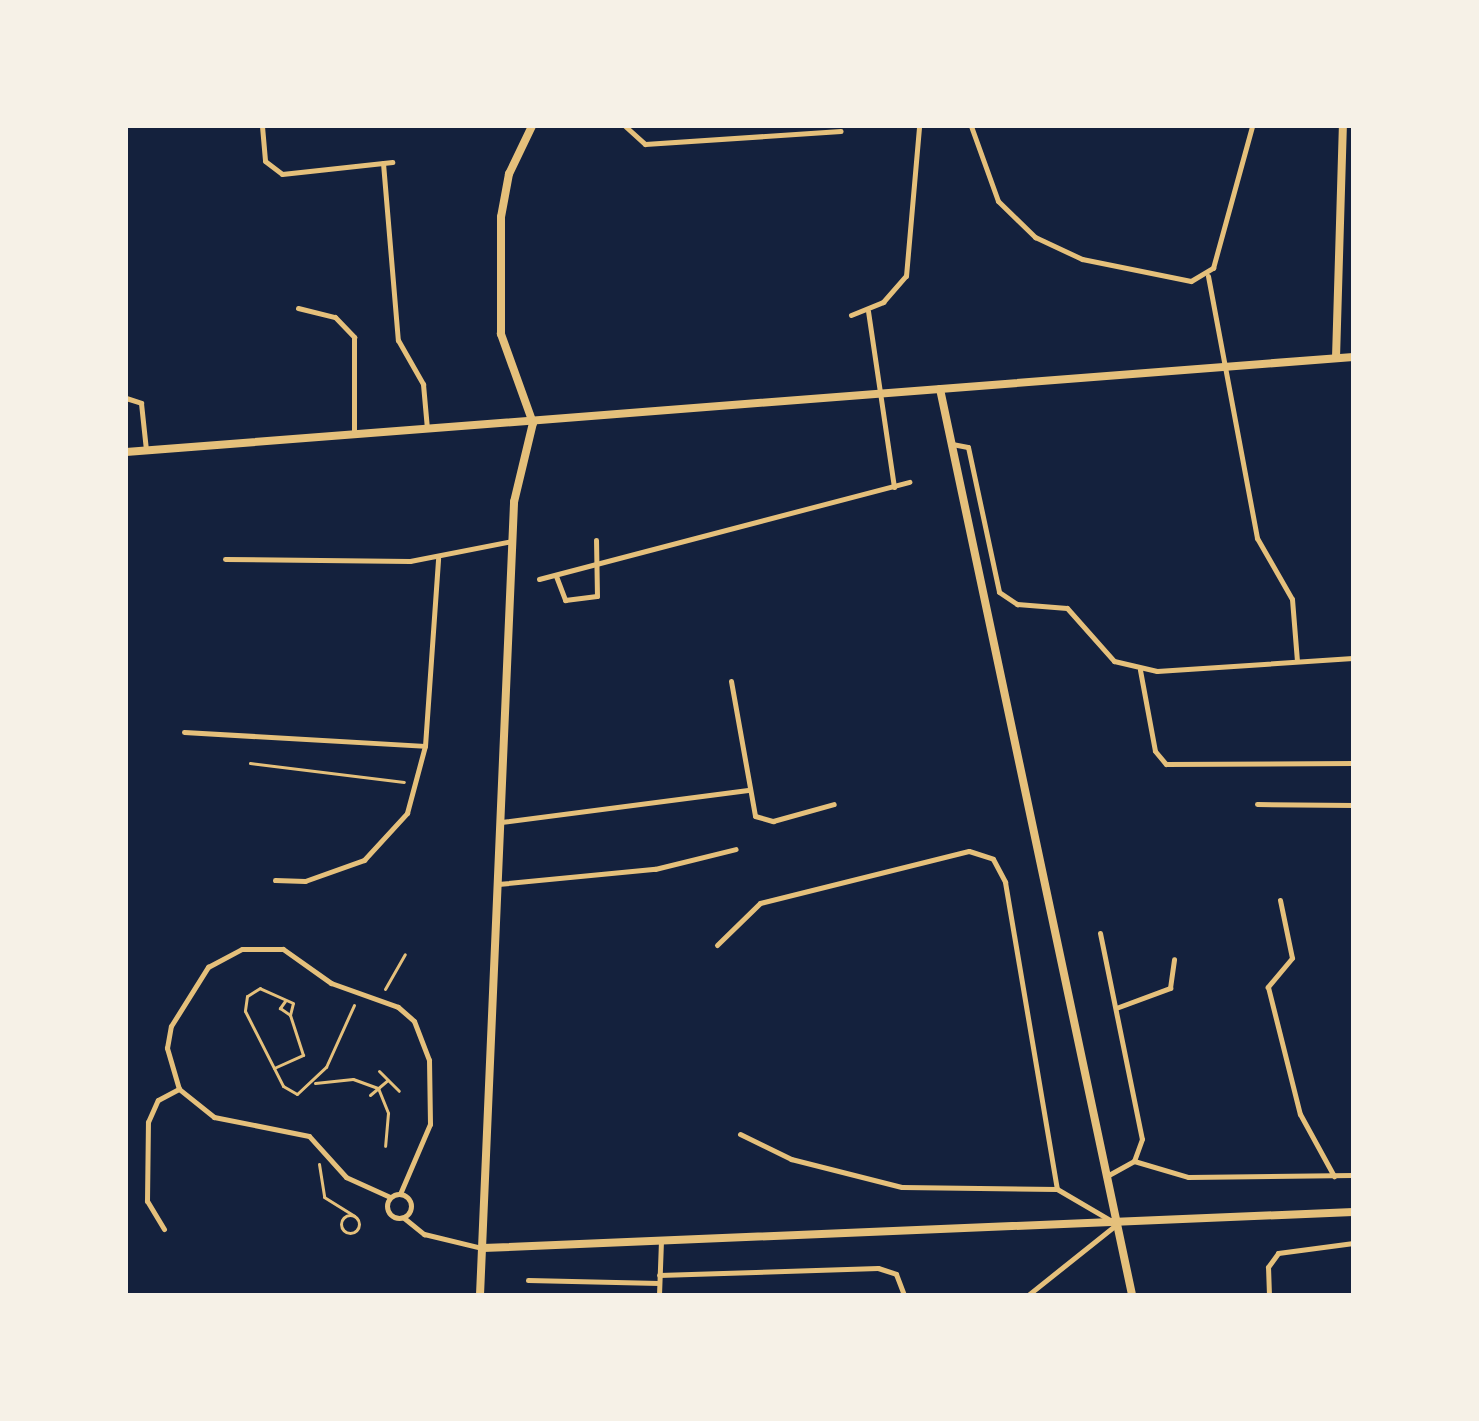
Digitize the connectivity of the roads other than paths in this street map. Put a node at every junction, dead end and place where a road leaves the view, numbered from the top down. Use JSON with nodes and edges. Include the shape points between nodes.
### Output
{"nodes":[{"id":1,"x":262,"y":126,"type":"edge"},
{"id":2,"x":532,"y":126,"type":"edge"},
{"id":3,"x":625,"y":126,"type":"edge"},
{"id":4,"x":919,"y":126,"type":"edge"},
{"id":5,"x":971,"y":126,"type":"edge"},
{"id":6,"x":1252,"y":126,"type":"edge"},
{"id":7,"x":1343,"y":126,"type":"edge"},
{"id":8,"x":841,"y":131,"type":"dead end"},
{"id":9,"x":392,"y":162,"type":"dead end"},
{"id":10,"x":383,"y":163,"type":"junction"},
{"id":11,"x":1208,"y":276,"type":"junction"},
{"id":12,"x":298,"y":308,"type":"dead end"},
{"id":13,"x":868,"y":311,"type":"junction"},
{"id":14,"x":851,"y":315,"type":"dead end"},
{"id":15,"x":1353,"y":357,"type":"edge"},
{"id":16,"x":1336,"y":358,"type":"junction"},
{"id":17,"x":1224,"y":367,"type":"junction"},
{"id":18,"x":940,"y":389,"type":"junction"},
{"id":19,"x":880,"y":394,"type":"junction"},
{"id":20,"x":126,"y":398,"type":"edge"},
{"id":21,"x":533,"y":423,"type":"junction"},
{"id":22,"x":427,"y":430,"type":"junction"},
{"id":23,"x":354,"y":436,"type":"junction"},
{"id":24,"x":951,"y":444,"type":"junction"},
{"id":25,"x":147,"y":451,"type":"junction"},
{"id":26,"x":126,"y":452,"type":"edge"},
{"id":27,"x":909,"y":482,"type":"dead end"},
{"id":28,"x":894,"y":487,"type":"junction"},
{"id":29,"x":596,"y":540,"type":"dead end"},
{"id":30,"x":513,"y":541,"type":"junction"},
{"id":31,"x":438,"y":558,"type":"junction"},
{"id":32,"x":225,"y":559,"type":"dead end"},
{"id":33,"x":598,"y":565,"type":"junction"},
{"id":34,"x":556,"y":576,"type":"junction"},
{"id":35,"x":539,"y":579,"type":"dead end"},
{"id":36,"x":1353,"y":658,"type":"edge"},
{"id":37,"x":1297,"y":661,"type":"junction"},
{"id":38,"x":1140,"y":670,"type":"junction"},
{"id":39,"x":731,"y":681,"type":"dead end"},
{"id":40,"x":184,"y":732,"type":"dead end"},
{"id":41,"x":425,"y":746,"type":"junction"},
{"id":42,"x":1353,"y":763,"type":"edge"},
{"id":43,"x":748,"y":790,"type":"junction"},
{"id":44,"x":834,"y":804,"type":"dead end"},
{"id":45,"x":1257,"y":804,"type":"dead end"},
{"id":46,"x":1353,"y":805,"type":"edge"},
{"id":47,"x":501,"y":822,"type":"junction"},
{"id":48,"x":736,"y":849,"type":"dead end"},
{"id":49,"x":275,"y":880,"type":"dead end"},
{"id":50,"x":498,"y":884,"type":"junction"},
{"id":51,"x":1280,"y":900,"type":"dead end"},
{"id":52,"x":1100,"y":933,"type":"dead end"},
{"id":53,"x":717,"y":945,"type":"dead end"},
{"id":54,"x":1174,"y":959,"type":"dead end"},
{"id":55,"x":1116,"y":1008,"type":"junction"},
{"id":56,"x":179,"y":1089,"type":"junction"},
{"id":57,"x":740,"y":1134,"type":"dead end"},
{"id":58,"x":1134,"y":1161,"type":"junction"},
{"id":59,"x":1353,"y":1175,"type":"edge"},
{"id":60,"x":1106,"y":1176,"type":"junction"},
{"id":61,"x":1334,"y":1176,"type":"junction"},
{"id":62,"x":1057,"y":1189,"type":"junction"},
{"id":63,"x":400,"y":1194,"type":"junction"},
{"id":64,"x":390,"y":1197,"type":"junction"},
{"id":65,"x":1353,"y":1212,"type":"edge"},
{"id":66,"x":404,"y":1218,"type":"junction"},
{"id":67,"x":1117,"y":1224,"type":"junction"},
{"id":68,"x":164,"y":1229,"type":"dead end"},
{"id":69,"x":661,"y":1241,"type":"junction"},
{"id":70,"x":1353,"y":1243,"type":"edge"},
{"id":71,"x":483,"y":1248,"type":"junction"},
{"id":72,"x":659,"y":1275,"type":"junction"},
{"id":73,"x":528,"y":1280,"type":"dead end"},
{"id":74,"x":659,"y":1283,"type":"junction"},
{"id":75,"x":480,"y":1295,"type":"edge"},
{"id":76,"x":659,"y":1295,"type":"edge"},
{"id":77,"x":904,"y":1295,"type":"edge"},
{"id":78,"x":1028,"y":1295,"type":"edge"},
{"id":79,"x":1132,"y":1295,"type":"edge"},
{"id":80,"x":1269,"y":1295,"type":"edge"}],
"edges":[{"from":1,"to":10,"type":"lane","via":[[265,161],[282,174]]},
{"from":2,"to":21,"type":"street","via":[[503,195],[498,303],[508,365]]},
{"from":3,"to":8,"type":"lane","via":[[645,144]]},
{"from":4,"to":13,"type":"lane","via":[[911,260],[896,291]]},
{"from":5,"to":11,"type":"lane","via":[[998,201],[1035,237],[1130,271],[1191,281]]},
{"from":6,"to":11,"type":"lane"},
{"from":7,"to":16,"type":"street"},
{"from":9,"to":10,"type":"lane"},
{"from":10,"to":22,"type":"lane","via":[[398,340],[423,384]]},
{"from":11,"to":17,"type":"lane"},
{"from":12,"to":23,"type":"lane","via":[[335,317],[354,337]]},
{"from":13,"to":14,"type":"lane"},
{"from":13,"to":19,"type":"lane"},
{"from":15,"to":16,"type":"street"},
{"from":16,"to":17,"type":"street"},
{"from":17,"to":18,"type":"street"},
{"from":17,"to":37,"type":"lane","via":[[1260,552],[1292,599]]},
{"from":18,"to":19,"type":"street"},
{"from":18,"to":24,"type":"street"},
{"from":19,"to":21,"type":"street"},
{"from":19,"to":28,"type":"lane"},
{"from":20,"to":25,"type":"lane","via":[[141,403]]},
{"from":21,"to":22,"type":"street"},
{"from":21,"to":30,"type":"street","via":[[516,482]]},
{"from":22,"to":23,"type":"street"},
{"from":23,"to":25,"type":"street"},
{"from":24,"to":38,"type":"lane","via":[[968,447],[999,592],[1017,604],[1067,608],[1104,653]]},
{"from":24,"to":60,"type":"street"},
{"from":25,"to":26,"type":"street"},
{"from":27,"to":28,"type":"lane"},
{"from":28,"to":33,"type":"lane"},
{"from":29,"to":33,"type":"lane"},
{"from":30,"to":31,"type":"lane"},
{"from":30,"to":47,"type":"street"},
{"from":31,"to":32,"type":"lane"},
{"from":31,"to":41,"type":"lane"},
{"from":33,"to":34,"type":"lane"},
{"from":33,"to":34,"type":"lane","via":[[595,597],[565,600]]},
{"from":34,"to":35,"type":"lane"},
{"from":36,"to":37,"type":"lane"},
{"from":37,"to":38,"type":"lane"},
{"from":38,"to":42,"type":"lane","via":[[1155,751],[1166,764]]},
{"from":39,"to":43,"type":"lane"},
{"from":40,"to":41,"type":"lane"},
{"from":41,"to":49,"type":"lane","via":[[419,784],[389,839],[364,860],[305,881]]},
{"from":43,"to":44,"type":"lane","via":[[764,821]]},
{"from":43,"to":47,"type":"lane"},
{"from":45,"to":46,"type":"lane"},
{"from":47,"to":50,"type":"street"},
{"from":48,"to":50,"type":"lane","via":[[655,869]]},
{"from":50,"to":71,"type":"street"},
{"from":51,"to":61,"type":"lane","via":[[1292,958],[1268,987],[1300,1114]]},
{"from":52,"to":55,"type":"lane"},
{"from":53,"to":62,"type":"lane","via":[[742,914],[769,900],[969,851],[993,859],[1005,882]]},
{"from":54,"to":55,"type":"lane","via":[[1170,988]]},
{"from":55,"to":58,"type":"lane","via":[[1142,1139]]},
{"from":56,"to":63,"type":"lane","via":[[167,1048],[171,1026],[193,982],[224,956],[283,949],[414,1021],[429,1060],[428,1136]]},
{"from":56,"to":64,"type":"lane","via":[[214,1117],[295,1130],[320,1144],[346,1177]]},
{"from":56,"to":68,"type":"lane","via":[[158,1100],[148,1122],[147,1201]]},
{"from":57,"to":62,"type":"lane","via":[[791,1159],[902,1187]]},
{"from":58,"to":60,"type":"lane"},
{"from":58,"to":61,"type":"lane","via":[[1188,1177]]},
{"from":59,"to":61,"type":"lane"},
{"from":60,"to":67,"type":"street"},
{"from":62,"to":67,"type":"lane","via":[[1078,1195]]},
{"from":63,"to":64,"type":"lane"},
{"from":63,"to":66,"type":"lane","via":[[412,1204]]},
{"from":64,"to":66,"type":"lane","via":[[389,1213]]},
{"from":65,"to":67,"type":"street"},
{"from":66,"to":71,"type":"lane","via":[[424,1234]]},
{"from":67,"to":69,"type":"street"},
{"from":67,"to":78,"type":"lane"},
{"from":67,"to":79,"type":"street"},
{"from":69,"to":71,"type":"street"},
{"from":69,"to":72,"type":"lane"},
{"from":70,"to":80,"type":"lane","via":[[1278,1253],[1268,1267]]},
{"from":71,"to":75,"type":"street"},
{"from":72,"to":74,"type":"lane"},
{"from":72,"to":77,"type":"lane","via":[[888,1269]]},
{"from":73,"to":74,"type":"lane"},
{"from":74,"to":76,"type":"lane"}]}
